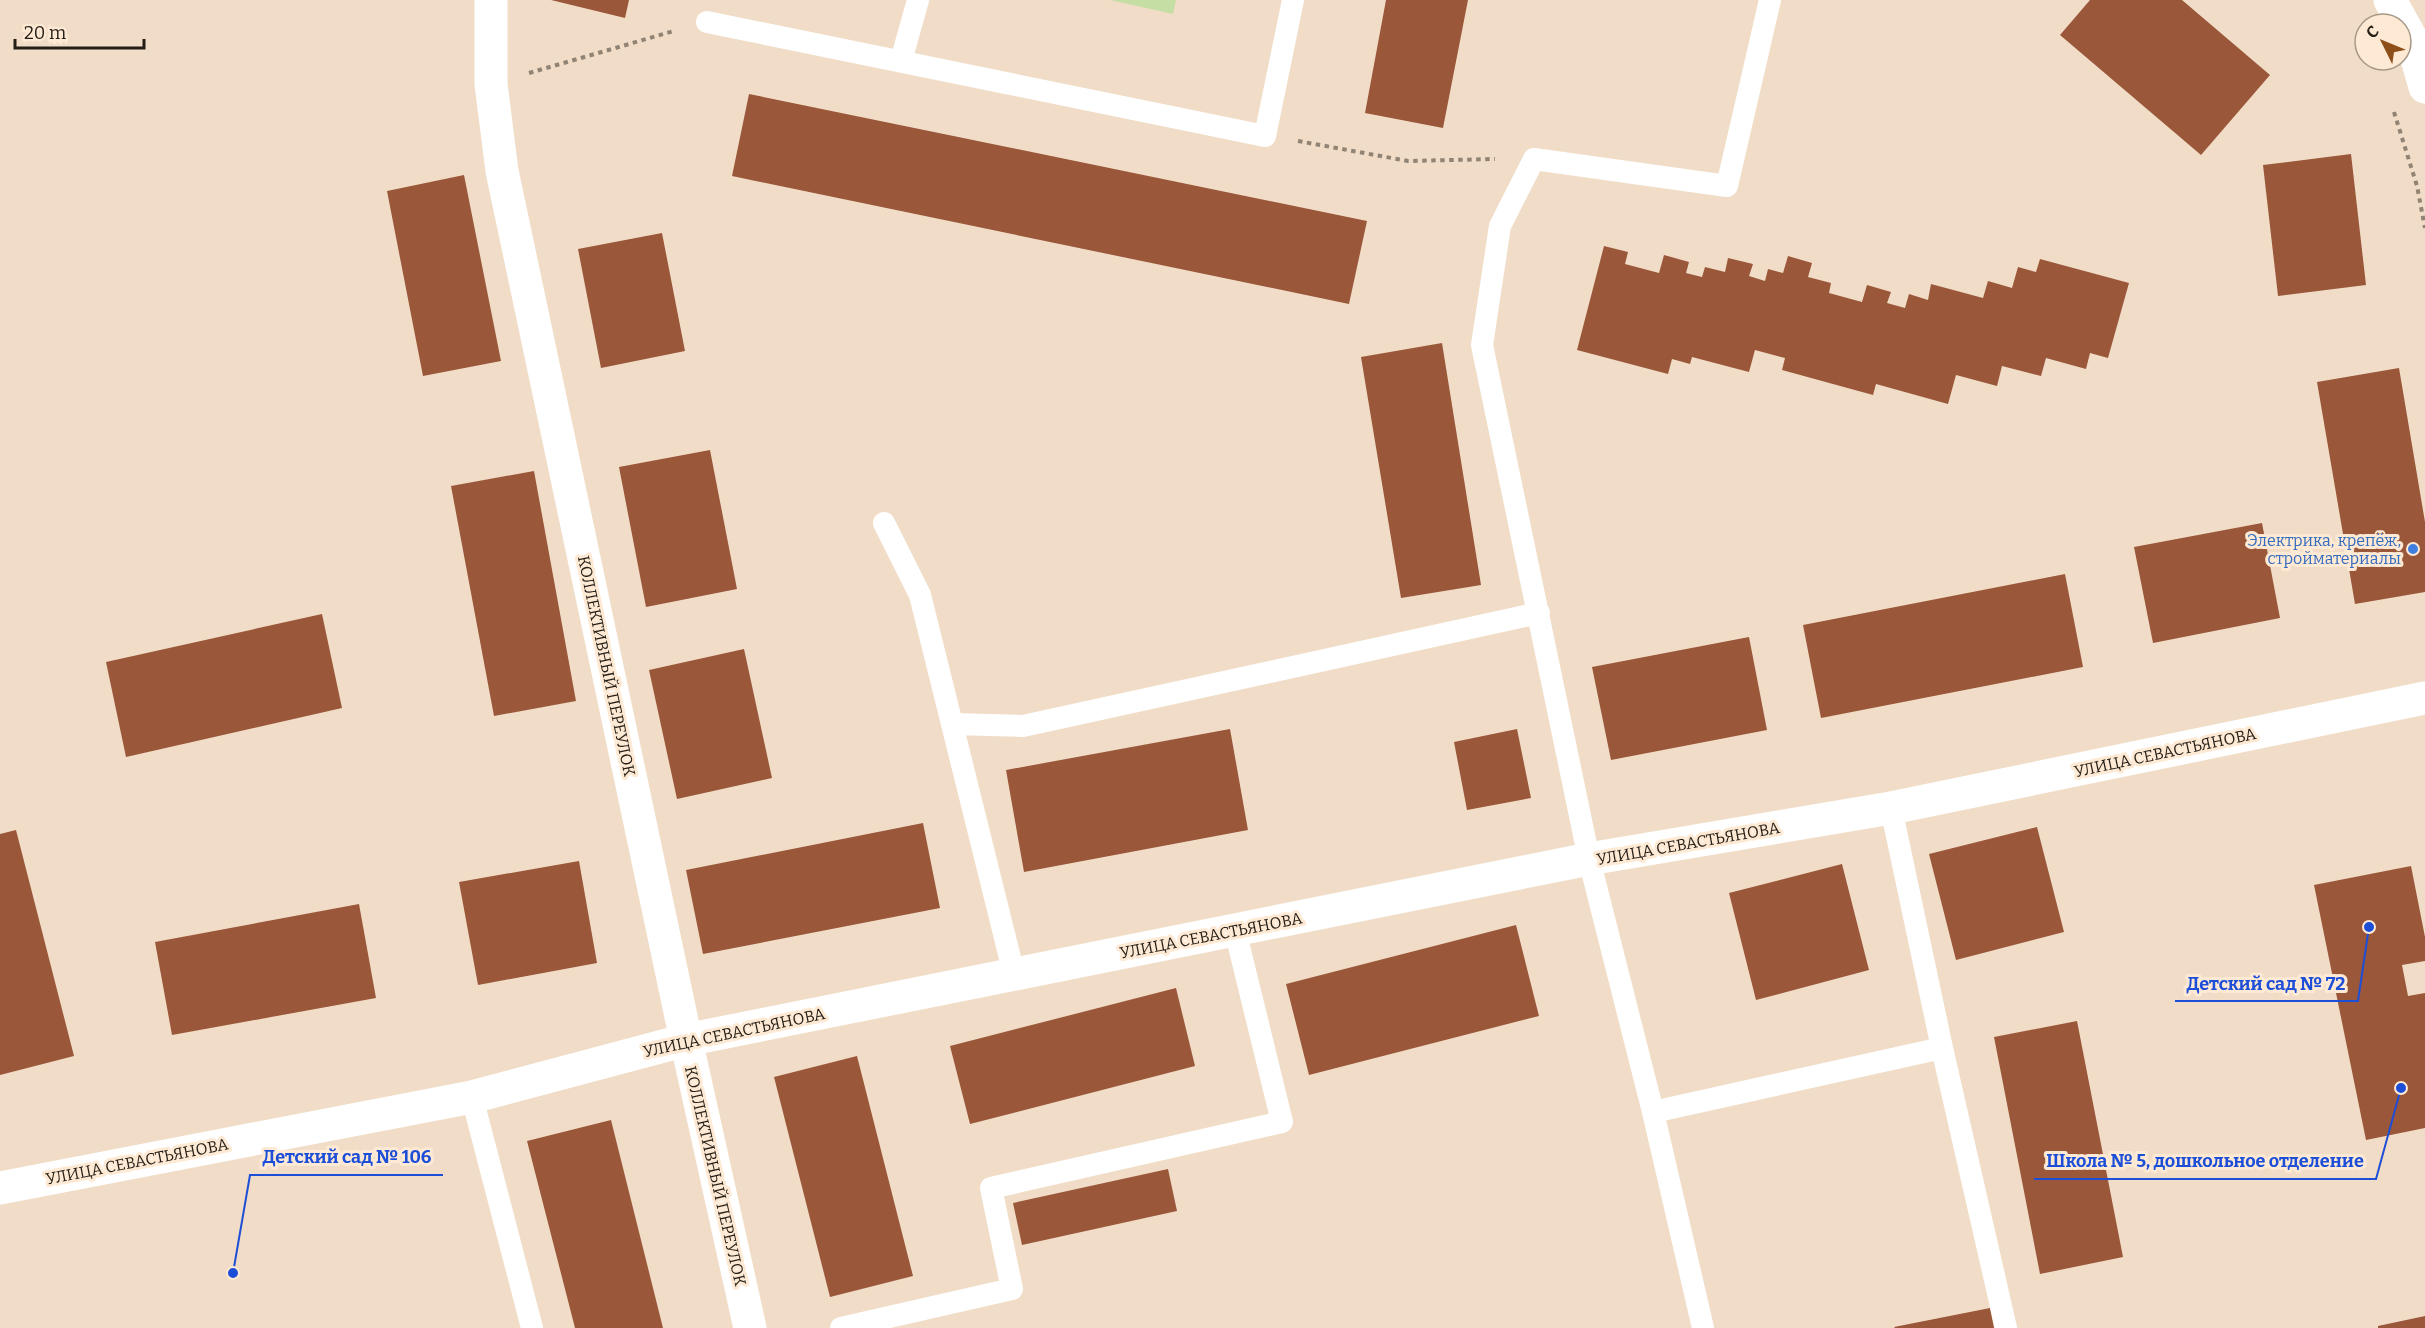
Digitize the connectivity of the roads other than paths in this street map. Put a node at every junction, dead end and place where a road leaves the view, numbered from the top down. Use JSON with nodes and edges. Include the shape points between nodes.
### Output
{"nodes":[{"id":1,"x":491,"y":0,"type":"edge"},
{"id":2,"x":918,"y":0,"type":"edge"},
{"id":3,"x":1293,"y":0,"type":"edge"},
{"id":4,"x":1770,"y":0,"type":"edge"},
{"id":5,"x":2390,"y":0,"type":"edge"},
{"id":6,"x":706,"y":22,"type":"road end"},
{"id":7,"x":901,"y":61,"type":"junction"},
{"id":8,"x":2424,"y":79,"type":"edge"},
{"id":9,"x":884,"y":523,"type":"dead end"},
{"id":10,"x":1539,"y":613,"type":"junction"},
{"id":11,"x":2425,"y":698,"type":"edge"},
{"id":12,"x":953,"y":724,"type":"junction"},
{"id":13,"x":1891,"y":808,"type":"junction"},
{"id":14,"x":1589,"y":859,"type":"junction"},
{"id":15,"x":1235,"y":930,"type":"junction"},
{"id":16,"x":1014,"y":974,"type":"junction"},
{"id":17,"x":686,"y":1040,"type":"junction"},
{"id":18,"x":1942,"y":1048,"type":"junction"},
{"id":19,"x":472,"y":1097,"type":"junction"},
{"id":20,"x":1653,"y":1112,"type":"junction"},
{"id":21,"x":0,"y":1188,"type":"edge"},
{"id":22,"x":532,"y":1328,"type":"edge"},
{"id":23,"x":750,"y":1328,"type":"edge"},
{"id":24,"x":841,"y":1328,"type":"edge"},
{"id":25,"x":1703,"y":1328,"type":"edge"},
{"id":26,"x":2006,"y":1328,"type":"edge"}],
"edges":[{"from":1,"to":17,"type":"street","name":"КОЛЛЕКТИВНЫЙ ПЕРЕУЛОК","via":[[491,84],[502,171]]},
{"from":2,"to":7,"type":"lane"},
{"from":3,"to":7,"type":"lane","via":[[1264,135]]},
{"from":4,"to":10,"type":"lane","via":[[1727,186],[1534,159],[1500,226],[1482,345]]},
{"from":5,"to":8,"type":"street","via":[[2411,38]]},
{"from":6,"to":7,"type":"lane"},
{"from":9,"to":12,"type":"lane","via":[[920,595]]},
{"from":10,"to":12,"type":"lane","via":[[1023,726]]},
{"from":10,"to":14,"type":"lane"},
{"from":11,"to":13,"type":"street","name":"УЛИЦА СЕВАСТЬЯНОВА"},
{"from":12,"to":16,"type":"lane"},
{"from":13,"to":14,"type":"street","name":"УЛИЦА СЕВАСТЬЯНОВА"},
{"from":13,"to":18,"type":"lane"},
{"from":14,"to":15,"type":"street","name":"УЛИЦА СЕВАСТЬЯНОВА"},
{"from":14,"to":20,"type":"lane"},
{"from":15,"to":16,"type":"street","name":"УЛИЦА СЕВАСТЬЯНОВА"},
{"from":15,"to":24,"type":"lane","via":[[1282,1122],[991,1188],[1012,1289]]},
{"from":16,"to":17,"type":"street","name":"УЛИЦА СЕВАСТЬЯНОВА"},
{"from":17,"to":19,"type":"street","name":"УЛИЦА СЕВАСТЬЯНОВА"},
{"from":17,"to":23,"type":"street","name":"КОЛЛЕКТИВНЫЙ ПЕРЕУЛОК"},
{"from":18,"to":20,"type":"lane"},
{"from":18,"to":26,"type":"lane"},
{"from":19,"to":21,"type":"street","name":"УЛИЦА СЕВАСТЬЯНОВА"},
{"from":19,"to":22,"type":"lane"},
{"from":20,"to":25,"type":"lane"}]}
